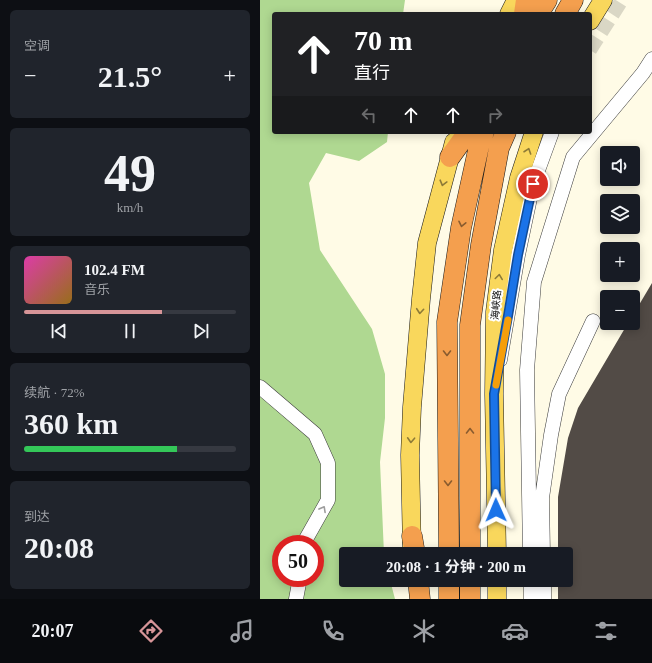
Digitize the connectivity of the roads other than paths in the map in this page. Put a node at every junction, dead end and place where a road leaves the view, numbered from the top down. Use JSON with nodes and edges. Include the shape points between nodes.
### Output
{"nodes":[{"id":1,"x":516,"y":0,"type":"edge"},
{"id":2,"x":526,"y":0,"type":"edge"},
{"id":3,"x":547,"y":0,"type":"edge"},
{"id":4,"x":573,"y":0,"type":"edge"},
{"id":5,"x":603,"y":0,"type":"edge"},
{"id":6,"x":510,"y":12,"type":"edge"},
{"id":7,"x":524,"y":12,"type":"edge"},
{"id":8,"x":539,"y":12,"type":"edge"},
{"id":9,"x":566,"y":12,"type":"edge"},
{"id":10,"x":592,"y":18,"type":"edge"},
{"id":11,"x":652,"y":59,"type":"edge"},
{"id":12,"x":456,"y":134,"type":"edge"},
{"id":13,"x":467,"y":134,"type":"edge"},
{"id":14,"x":483,"y":134,"type":"edge"},
{"id":15,"x":505,"y":134,"type":"edge"},
{"id":16,"x":533,"y":134,"type":"edge"},
{"id":17,"x":551,"y":134,"type":"edge"},
{"id":18,"x":592,"y":134,"type":"edge"},
{"id":19,"x":592,"y":134,"type":"edge"},
{"id":20,"x":450,"y":157,"type":"junction"},
{"id":21,"x":593,"y":320,"type":"dead end"},
{"id":22,"x":260,"y":387,"type":"edge"},
{"id":23,"x":494,"y":394,"type":"junction"},
{"id":24,"x":308,"y":535,"type":"edge"},
{"id":25,"x":413,"y":547,"type":"edge"},
{"id":26,"x":448,"y":547,"type":"edge"},
{"id":27,"x":470,"y":547,"type":"edge"},
{"id":28,"x":497,"y":547,"type":"edge"},
{"id":29,"x":530,"y":547,"type":"edge"},
{"id":30,"x":543,"y":547,"type":"edge"},
{"id":31,"x":298,"y":587,"type":"edge"},
{"id":32,"x":413,"y":587,"type":"edge"},
{"id":33,"x":419,"y":587,"type":"edge"},
{"id":34,"x":449,"y":587,"type":"edge"},
{"id":35,"x":470,"y":587,"type":"edge"},
{"id":36,"x":497,"y":587,"type":"edge"},
{"id":37,"x":531,"y":587,"type":"edge"},
{"id":38,"x":544,"y":587,"type":"edge"},
{"id":39,"x":296,"y":599,"type":"edge"},
{"id":40,"x":414,"y":599,"type":"edge"},
{"id":41,"x":420,"y":599,"type":"edge"},
{"id":42,"x":449,"y":599,"type":"edge"},
{"id":43,"x":470,"y":599,"type":"edge"},
{"id":44,"x":497,"y":599,"type":"edge"},
{"id":45,"x":531,"y":599,"type":"edge"},
{"id":46,"x":544,"y":599,"type":"edge"}],
"edges":[{"from":1,"to":6,"type":"main road"},
{"from":2,"to":7,"type":"highway"},
{"from":3,"to":8,"type":"highway"},
{"from":4,"to":9,"type":"highway"},
{"from":5,"to":10,"type":"main road"},
{"from":11,"to":19,"type":"street"},
{"from":12,"to":20,"type":"main road"},
{"from":13,"to":20,"type":"highway"},
{"from":14,"to":26,"type":"highway","one_way":true,"via":[[461,228],[447,322]]},
{"from":27,"to":15,"type":"highway","one_way":true,"via":[[470,325],[480,245],[500,148]]},
{"from":23,"to":16,"type":"main road","name":"海峡路","one_way":true,"via":[[495,312],[503,250],[518,178]]},
{"from":17,"to":23,"type":"street","via":[[533,184]]},
{"from":18,"to":29,"type":"street","via":[[573,157],[534,282],[527,370]]},
{"from":20,"to":25,"type":"main road","one_way":true,"via":[[427,243],[421,299],[410,455]]},
{"from":21,"to":30,"type":"street","via":[[559,394],[542,498]]},
{"from":24,"to":22,"type":"street","one_way":true,"via":[[328,500],[328,463],[314,434]]},
{"from":23,"to":28,"type":"main road","name":"海峡路"},
{"from":31,"to":39,"type":"street"},
{"from":32,"to":40,"type":"main road"},
{"from":33,"to":41,"type":"highway"},
{"from":34,"to":42,"type":"highway"},
{"from":35,"to":43,"type":"highway"},
{"from":36,"to":44,"type":"main road"},
{"from":37,"to":45,"type":"street"},
{"from":38,"to":46,"type":"street"}]}
